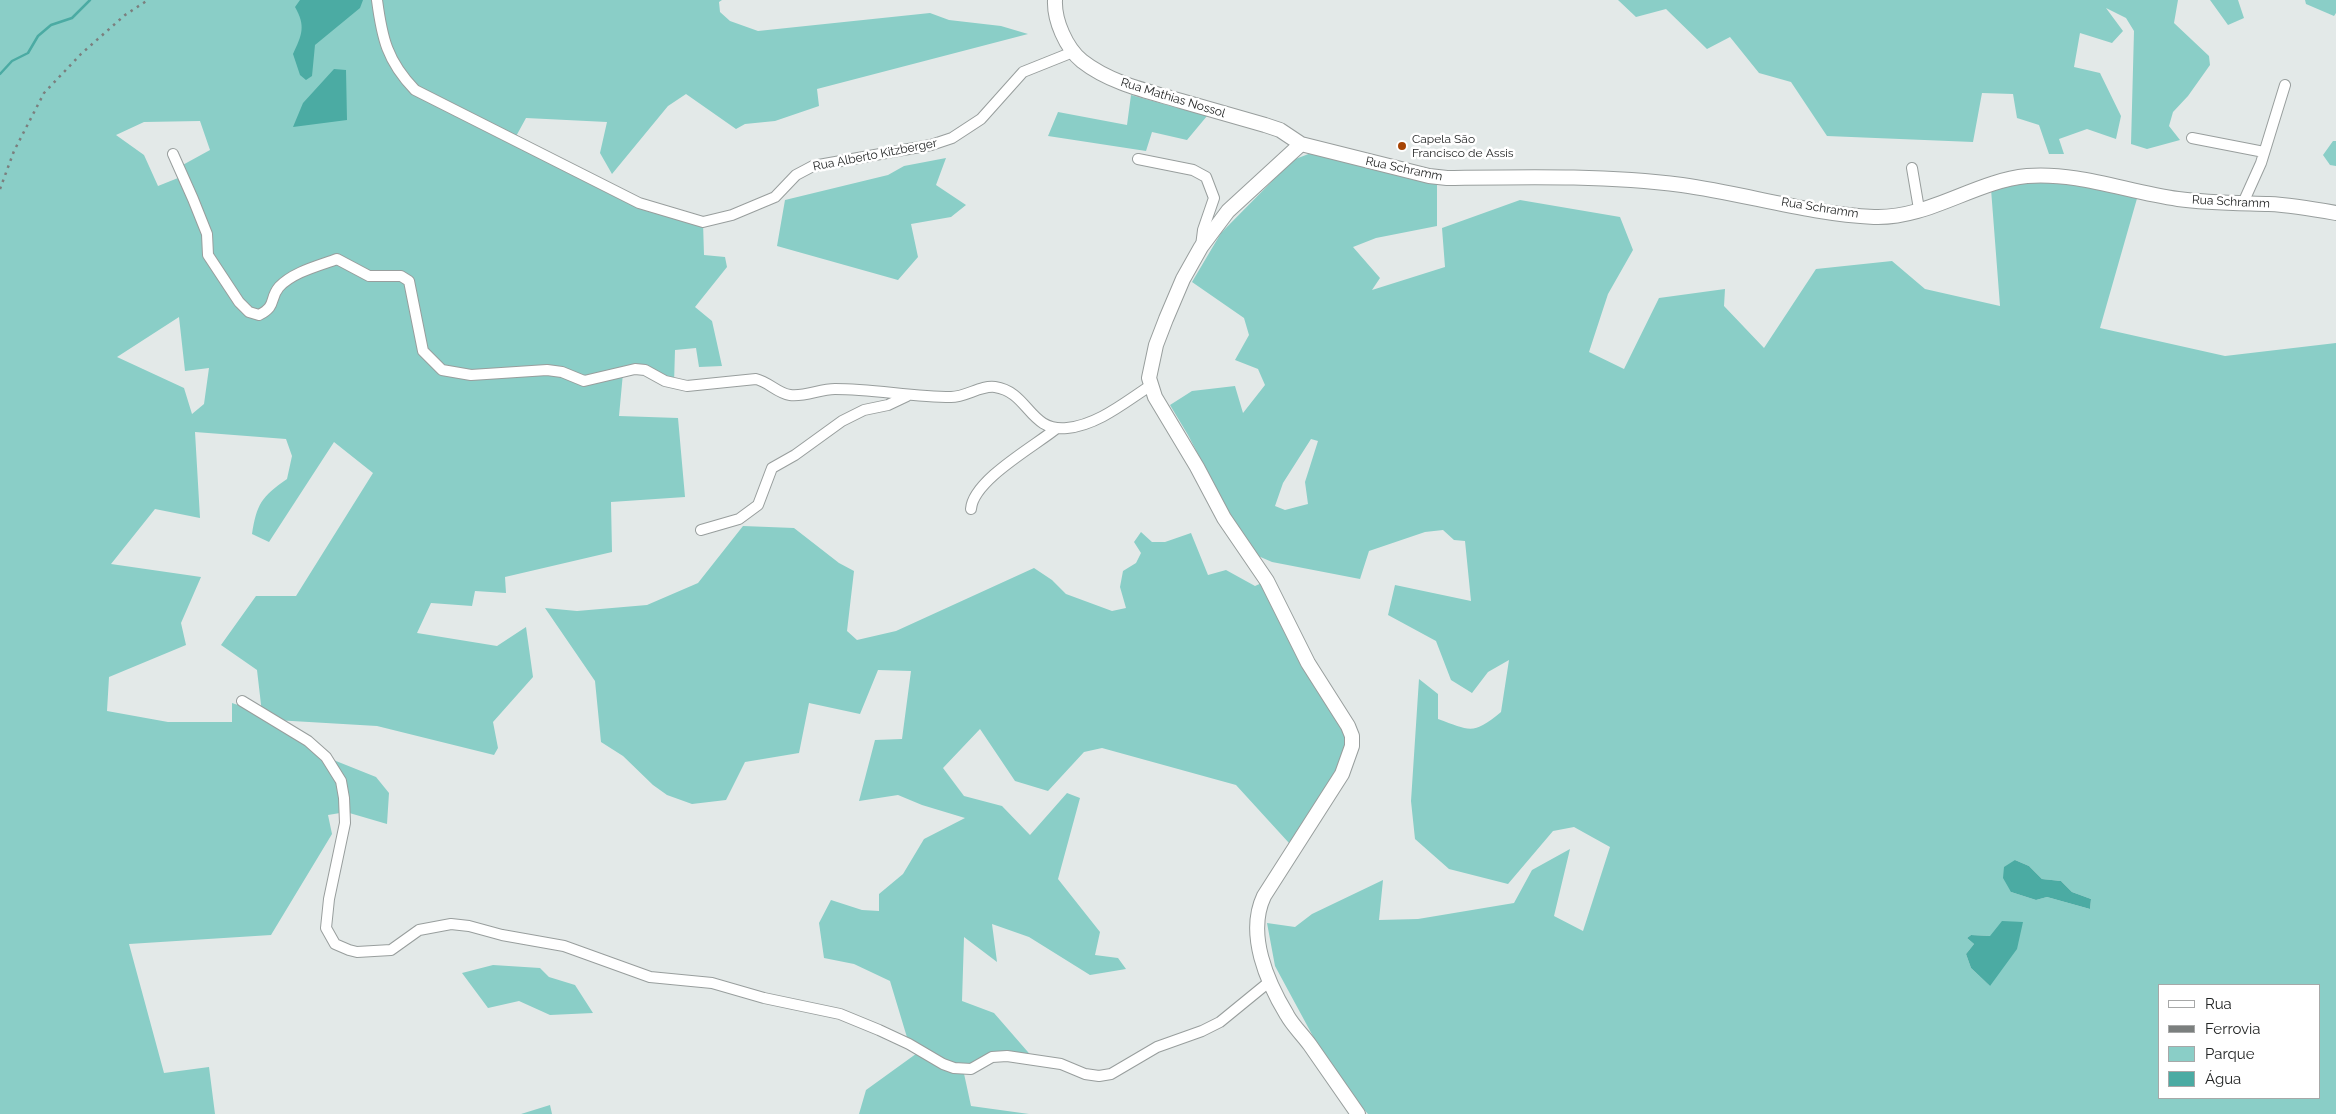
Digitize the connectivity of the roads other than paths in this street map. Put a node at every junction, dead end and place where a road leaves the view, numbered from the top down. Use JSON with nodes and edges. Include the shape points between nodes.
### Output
{"nodes":[{"id":1,"x":377,"y":0,"type":"edge"},
{"id":2,"x":1055,"y":0,"type":"edge"},
{"id":3,"x":1073,"y":52,"type":"junction"},
{"id":4,"x":2285,"y":85,"type":"dead end"},
{"id":5,"x":2192,"y":138,"type":"dead end"},
{"id":6,"x":1301,"y":144,"type":"junction"},
{"id":7,"x":2264,"y":152,"type":"junction"},
{"id":8,"x":173,"y":154,"type":"dead end"},
{"id":9,"x":1138,"y":159,"type":"dead end"},
{"id":10,"x":1912,"y":168,"type":"dead end"},
{"id":11,"x":2243,"y":203,"type":"junction"},
{"id":12,"x":1919,"y":209,"type":"junction"},
{"id":13,"x":2336,"y":213,"type":"edge"},
{"id":14,"x":1201,"y":247,"type":"junction"},
{"id":15,"x":1150,"y":386,"type":"junction"},
{"id":16,"x":907,"y":396,"type":"junction"},
{"id":17,"x":1057,"y":428,"type":"junction"},
{"id":18,"x":971,"y":509,"type":"dead end"},
{"id":19,"x":701,"y":530,"type":"dead end"},
{"id":20,"x":242,"y":701,"type":"dead end"},
{"id":21,"x":1269,"y":982,"type":"junction"},
{"id":22,"x":1358,"y":1114,"type":"edge"}],
"edges":[{"from":1,"to":3,"type":"street","name":"Rua Alberto Kitzberger","via":[[382,36],[391,59],[415,90],[639,203],[703,222],[732,215],[774,197],[796,175],[813,166],[931,145],[952,138],[980,119],[1024,72]]},
{"from":2,"to":3,"type":"street","name":"Rua Mathias Nossol","via":[[1060,25]]},
{"from":3,"to":6,"type":"street","name":"Rua Mathias Nossol","via":[[1111,78],[1280,130]]},
{"from":4,"to":7,"type":"street"},
{"from":5,"to":7,"type":"street"},
{"from":6,"to":12,"type":"street","name":"Rua Schramm","via":[[1411,173],[1447,178],[1633,180],[1877,217]]},
{"from":6,"to":14,"type":"street","via":[[1228,211]]},
{"from":7,"to":11,"type":"street"},
{"from":8,"to":16,"type":"street","via":[[207,234],[208,254],[249,312],[259,315],[270,310],[278,288],[290,278],[337,259],[369,276],[401,276],[409,281],[423,351],[442,370],[471,375],[547,370],[584,381],[635,369],[687,386],[756,379],[792,395],[831,389]]},
{"from":9,"to":14,"type":"street","via":[[1194,170],[1206,177],[1214,198]]},
{"from":10,"to":12,"type":"street"},
{"from":11,"to":12,"type":"street","name":"Rua Schramm","via":[[2151,195],[2101,181],[2044,176],[2007,180]]},
{"from":11,"to":13,"type":"street","name":"Rua Schramm"},
{"from":14,"to":15,"type":"street","via":[[1166,319],[1151,366]]},
{"from":15,"to":17,"type":"street","via":[[1098,418],[1077,427]]},
{"from":15,"to":21,"type":"street","via":[[1224,518],[1267,581],[1308,664],[1352,736],[1350,754],[1342,774],[1260,904],[1258,933]]},
{"from":16,"to":17,"type":"street","via":[[961,396],[996,387],[1016,396],[1042,424]]},
{"from":16,"to":19,"type":"street","via":[[842,421],[772,468],[758,505],[739,520]]},
{"from":17,"to":18,"type":"street","via":[[994,474],[974,496]]},
{"from":20,"to":21,"type":"street","via":[[308,741],[326,758],[341,781],[345,823],[326,928],[334,944],[349,950],[391,950],[419,930],[451,924],[469,926],[564,946],[650,976],[712,983],[840,1014],[954,1068],[971,1069],[992,1058],[1007,1056],[1061,1064],[1100,1076],[1111,1074],[1156,1047],[1227,1018]]},
{"from":21,"to":22,"type":"street","via":[[1288,1017]]}]}
